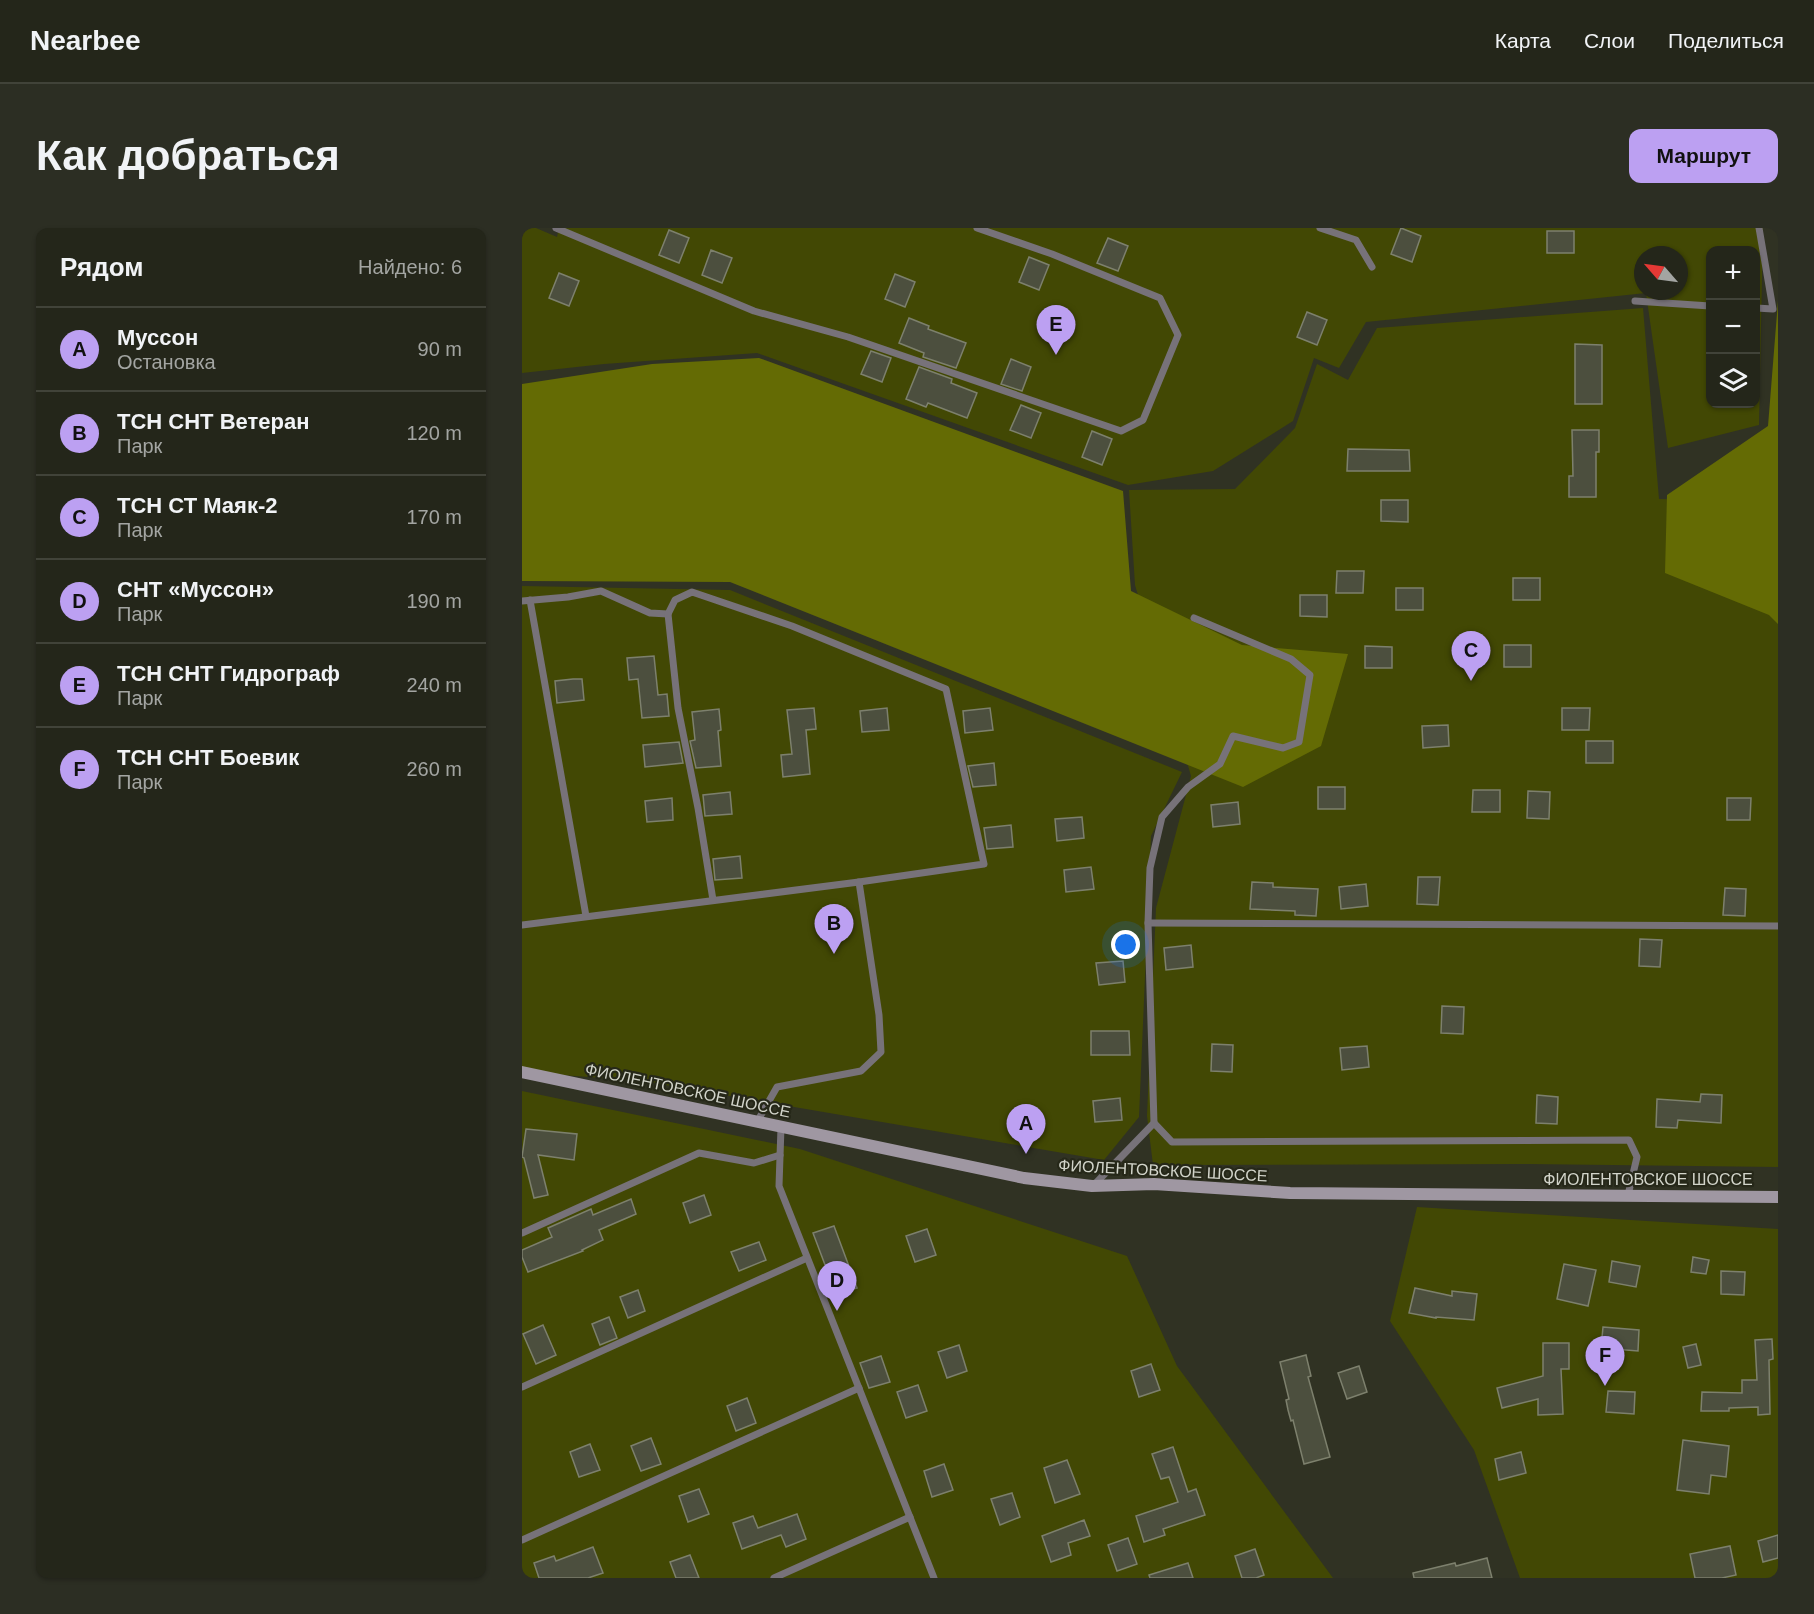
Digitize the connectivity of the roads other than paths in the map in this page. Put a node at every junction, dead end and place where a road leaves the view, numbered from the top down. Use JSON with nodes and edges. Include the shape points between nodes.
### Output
{"nodes":[{"id":1,"x":556,"y":228,"type":"edge"},
{"id":2,"x":977,"y":228,"type":"edge"},
{"id":3,"x":1320,"y":228,"type":"edge"},
{"id":4,"x":1759,"y":228,"type":"edge"},
{"id":5,"x":1372,"y":267,"type":"dead end"},
{"id":6,"x":1635,"y":301,"type":"dead end"},
{"id":7,"x":1706,"y":306,"type":"edge"},
{"id":8,"x":1760,"y":308,"type":"edge"},
{"id":9,"x":526,"y":601,"type":"edge"},
{"id":10,"x":668,"y":614,"type":"junction"},
{"id":11,"x":1194,"y":618,"type":"dead end"},
{"id":12,"x":859,"y":882,"type":"junction"},
{"id":13,"x":714,"y":900,"type":"junction"},
{"id":14,"x":586,"y":916,"type":"junction"},
{"id":15,"x":1148,"y":923,"type":"junction"},
{"id":16,"x":522,"y":925,"type":"edge"},
{"id":17,"x":1778,"y":926,"type":"edge"},
{"id":18,"x":522,"y":1072,"type":"edge"},
{"id":19,"x":757,"y":1122,"type":"junction"},
{"id":20,"x":1154,"y":1124,"type":"junction"},
{"id":21,"x":781,"y":1127,"type":"junction"},
{"id":22,"x":780,"y":1155,"type":"junction"},
{"id":23,"x":1092,"y":1186,"type":"junction"},
{"id":24,"x":1628,"y":1195,"type":"junction"},
{"id":25,"x":1778,"y":1197,"type":"edge"},
{"id":26,"x":522,"y":1233,"type":"edge"},
{"id":27,"x":807,"y":1258,"type":"junction"},
{"id":28,"x":522,"y":1387,"type":"edge"},
{"id":29,"x":859,"y":1389,"type":"junction"},
{"id":30,"x":910,"y":1517,"type":"junction"},
{"id":31,"x":522,"y":1540,"type":"edge"},
{"id":32,"x":774,"y":1578,"type":"edge"},
{"id":33,"x":934,"y":1578,"type":"edge"}],
"edges":[{"from":1,"to":2,"type":"lane","via":[[753,311],[848,337],[1121,430],[1143,420],[1178,335],[1160,298]]},
{"from":3,"to":5,"type":"lane","via":[[1356,240]]},
{"from":4,"to":8,"type":"lane","via":[[1773,309]]},
{"from":6,"to":7,"type":"lane"},
{"from":9,"to":10,"type":"lane","via":[[601,591],[650,613]]},
{"from":9,"to":14,"type":"lane"},
{"from":10,"to":12,"type":"lane","via":[[675,600],[692,592],[715,598],[946,689],[984,864]]},
{"from":10,"to":13,"type":"lane","via":[[678,708]]},
{"from":11,"to":15,"type":"lane","via":[[1291,659],[1310,675],[1299,742],[1283,748],[1233,736],[1220,764],[1188,787],[1162,817],[1150,868]]},
{"from":12,"to":13,"type":"lane"},
{"from":12,"to":19,"type":"lane","via":[[881,1052],[861,1071],[777,1087]]},
{"from":13,"to":14,"type":"lane"},
{"from":14,"to":16,"type":"lane"},
{"from":15,"to":17,"type":"lane"},
{"from":15,"to":20,"type":"lane"},
{"from":18,"to":19,"type":"main road","name":"ФИОЛЕНТОВСКОЕ ШОССЕ"},
{"from":19,"to":21,"type":"main road","name":"ФИОЛЕНТОВСКОЕ ШОССЕ"},
{"from":20,"to":23,"type":"lane"},
{"from":20,"to":24,"type":"lane","via":[[1172,1142],[1629,1140],[1637,1157]]},
{"from":21,"to":22,"type":"lane"},
{"from":21,"to":23,"type":"main road","name":"ФИОЛЕНТОВСКОЕ ШОССЕ","via":[[1024,1178]]},
{"from":22,"to":26,"type":"lane","via":[[754,1163],[699,1153]]},
{"from":22,"to":27,"type":"lane","via":[[779,1186]]},
{"from":23,"to":24,"type":"main road","name":"ФИОЛЕНТОВСКОЕ ШОССЕ","via":[[1154,1184],[1290,1193]]},
{"from":24,"to":25,"type":"main road","name":"ФИОЛЕНТОВСКОЕ ШОССЕ"},
{"from":27,"to":28,"type":"lane"},
{"from":27,"to":29,"type":"lane"},
{"from":29,"to":30,"type":"lane"},
{"from":29,"to":31,"type":"lane"},
{"from":30,"to":32,"type":"lane"},
{"from":30,"to":33,"type":"lane"}]}
